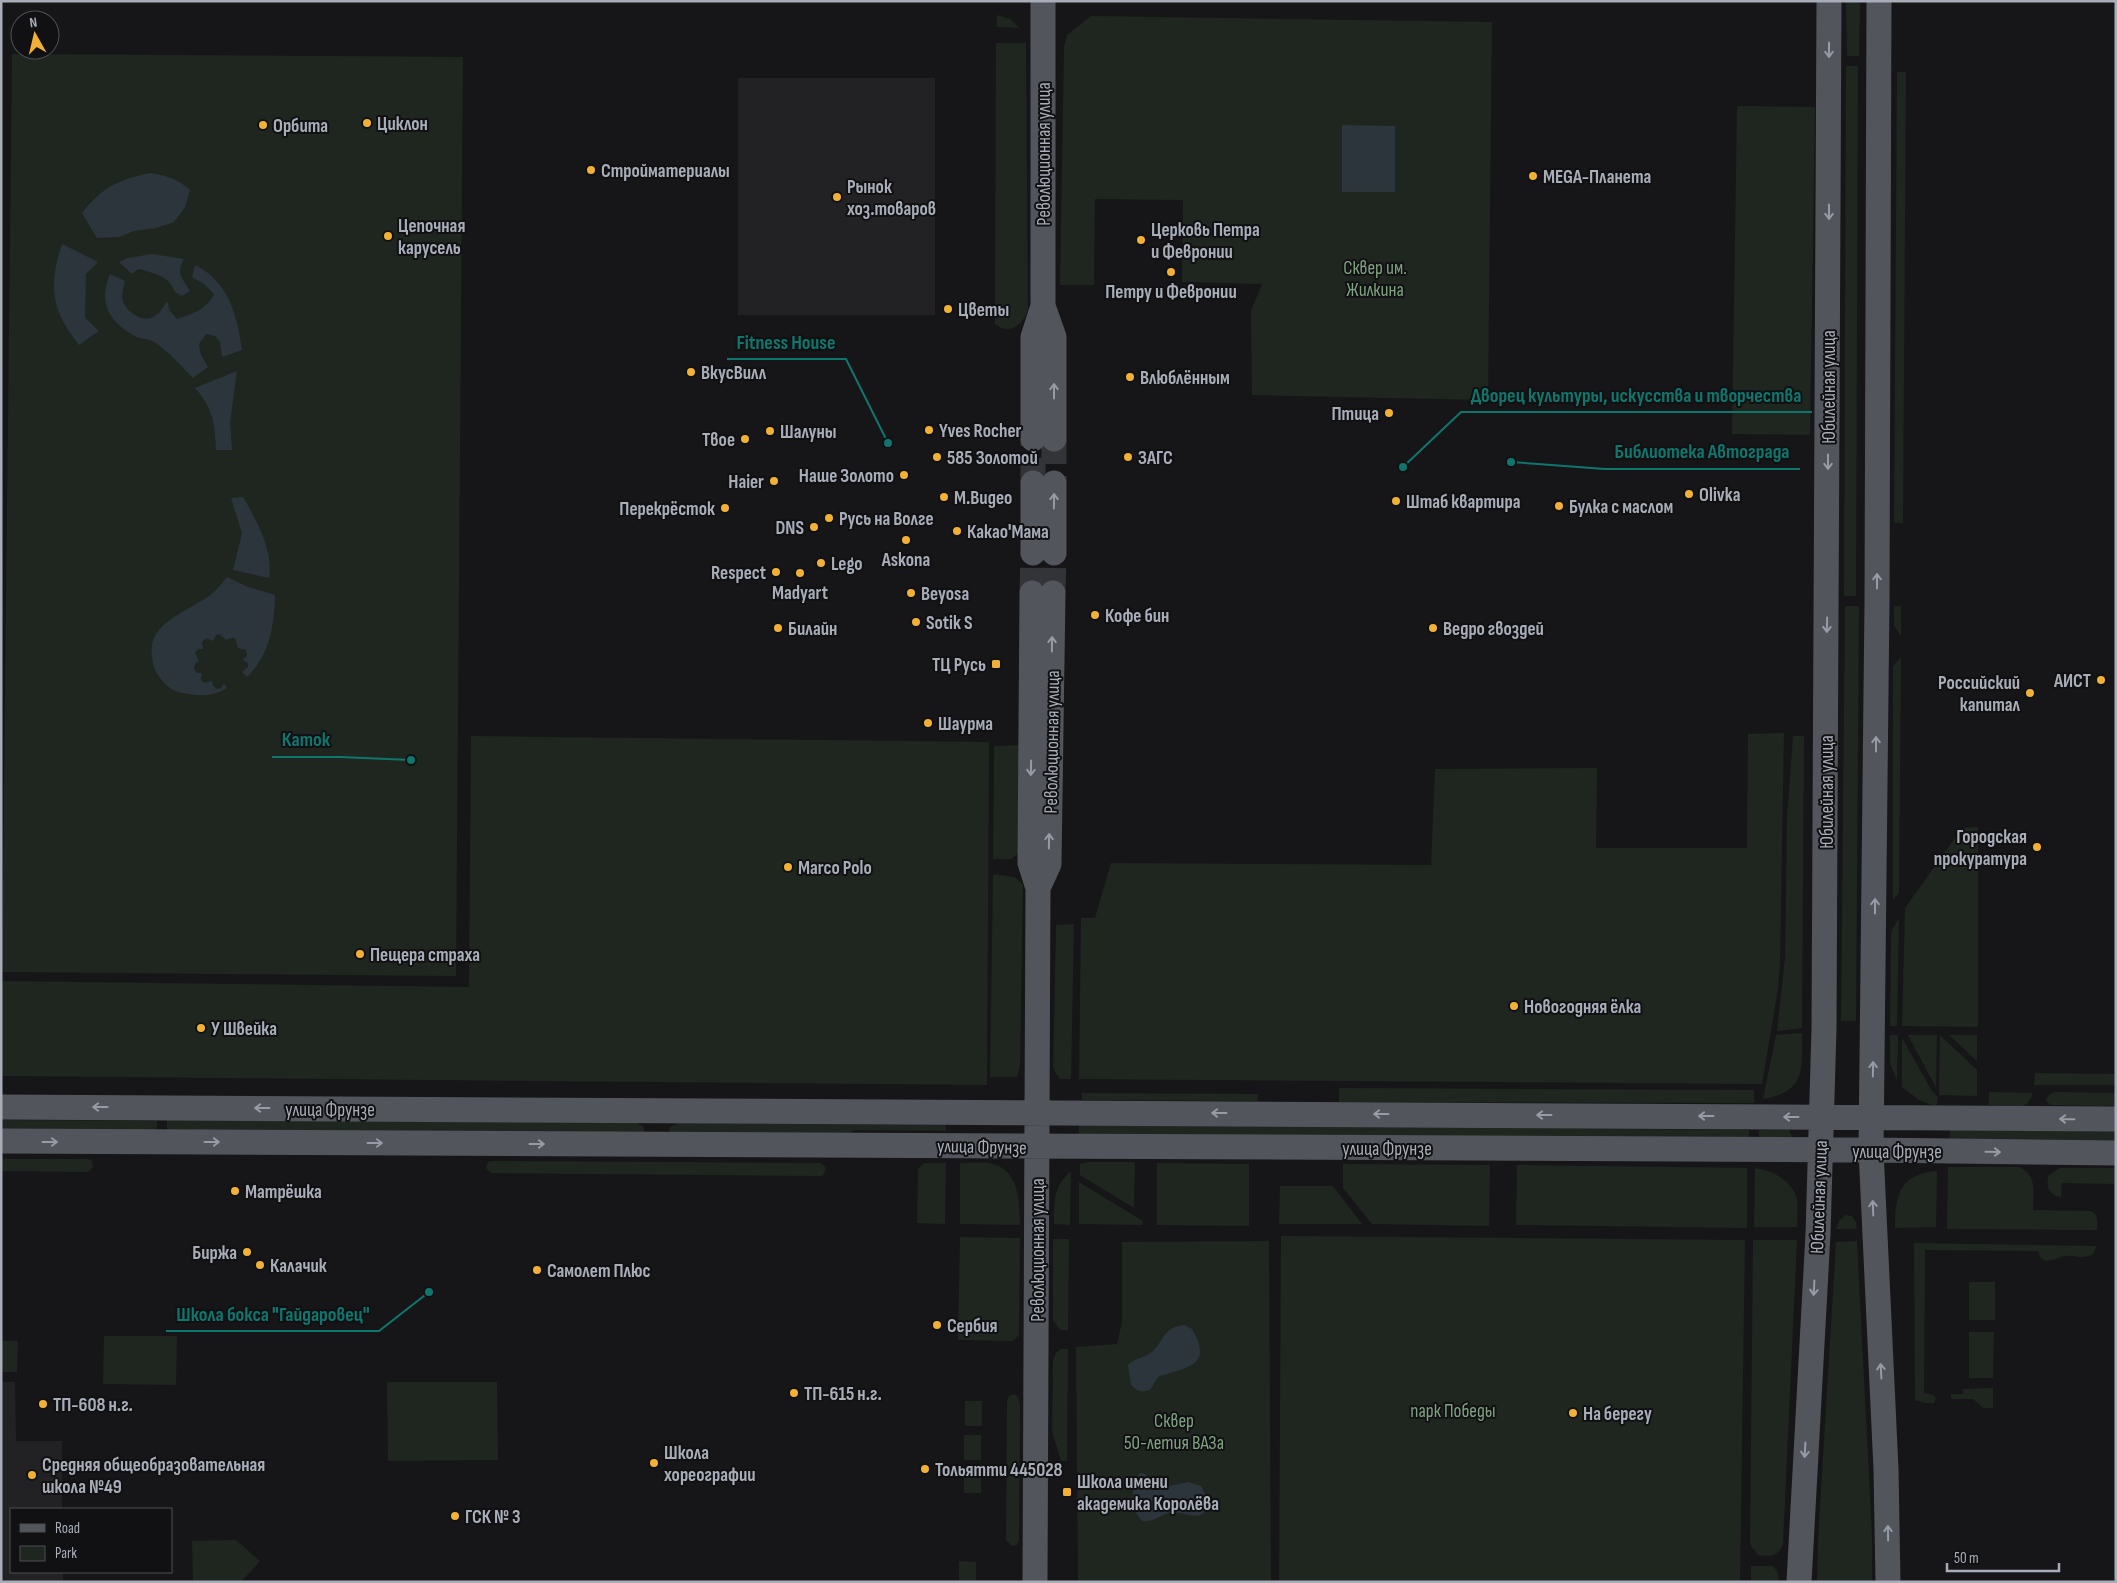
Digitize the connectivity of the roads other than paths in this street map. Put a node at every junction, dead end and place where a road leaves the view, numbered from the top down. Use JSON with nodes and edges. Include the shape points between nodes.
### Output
{"nodes":[{"id":1,"x":1043,"y":1,"type":"edge"},
{"id":2,"x":1829,"y":1,"type":"edge"},
{"id":3,"x":1879,"y":1,"type":"edge"},
{"id":4,"x":1044,"y":439,"type":"tunnel mouth"},
{"id":5,"x":1044,"y":483,"type":"tunnel mouth"},
{"id":6,"x":1043,"y":553,"type":"tunnel mouth"},
{"id":7,"x":1042,"y":593,"type":"tunnel mouth"},
{"id":8,"x":1,"y":1107,"type":"edge"},
{"id":9,"x":658,"y":1110,"type":"junction"},
{"id":10,"x":1038,"y":1112,"type":"junction"},
{"id":11,"x":1822,"y":1117,"type":"junction"},
{"id":12,"x":1872,"y":1118,"type":"junction"},
{"id":13,"x":2116,"y":1120,"type":"edge"},
{"id":14,"x":1,"y":1141,"type":"edge"},
{"id":15,"x":658,"y":1144,"type":"junction"},
{"id":16,"x":1038,"y":1147,"type":"junction"},
{"id":17,"x":1820,"y":1150,"type":"junction"},
{"id":18,"x":1871,"y":1150,"type":"junction"},
{"id":19,"x":2116,"y":1153,"type":"edge"},
{"id":20,"x":1035,"y":1582,"type":"edge"},
{"id":21,"x":1799,"y":1582,"type":"edge"},
{"id":22,"x":1888,"y":1582,"type":"edge"}],
"edges":[{"from":1,"to":4,"type":"main road","name":"Революционная улица","via":[[1043,306],[1033,337]]},
{"from":2,"to":11,"type":"main road","name":"Юбилейная улица","one_way":true,"via":[[1828,567]]},
{"from":12,"to":3,"type":"main road","one_way":true},
{"from":5,"to":6,"type":"main road"},
{"from":7,"to":10,"type":"main road","name":"Революционная улица","via":[[1030,863],[1038,888]]},
{"from":9,"to":8,"type":"main road","name":"улица Фрунзе","one_way":true},
{"from":9,"to":10,"type":"main road","name":"улица Фрунзе"},
{"from":9,"to":15,"type":"main road"},
{"from":11,"to":10,"type":"main road","name":"улица Фрунзе","one_way":true},
{"from":10,"to":16,"type":"main road","name":"Революционная улица"},
{"from":11,"to":12,"type":"main road","name":"улица Фрунзе"},
{"from":11,"to":17,"type":"main road","name":"Юбилейная улица"},
{"from":13,"to":12,"type":"main road","name":"улица Фрунзе","one_way":true},
{"from":12,"to":18,"type":"main road"},
{"from":14,"to":15,"type":"main road","name":"улица Фрунзе","one_way":true},
{"from":15,"to":16,"type":"main road","name":"улица Фрунзе"},
{"from":16,"to":17,"type":"main road","name":"улица Фрунзе"},
{"from":16,"to":20,"type":"main road","name":"Революционная улица"},
{"from":17,"to":18,"type":"main road","name":"улица Фрунзе"},
{"from":17,"to":21,"type":"main road","name":"Юбилейная улица","one_way":true},
{"from":18,"to":19,"type":"main road","name":"улица Фрунзе","one_way":true},
{"from":22,"to":18,"type":"main road","one_way":true}]}
